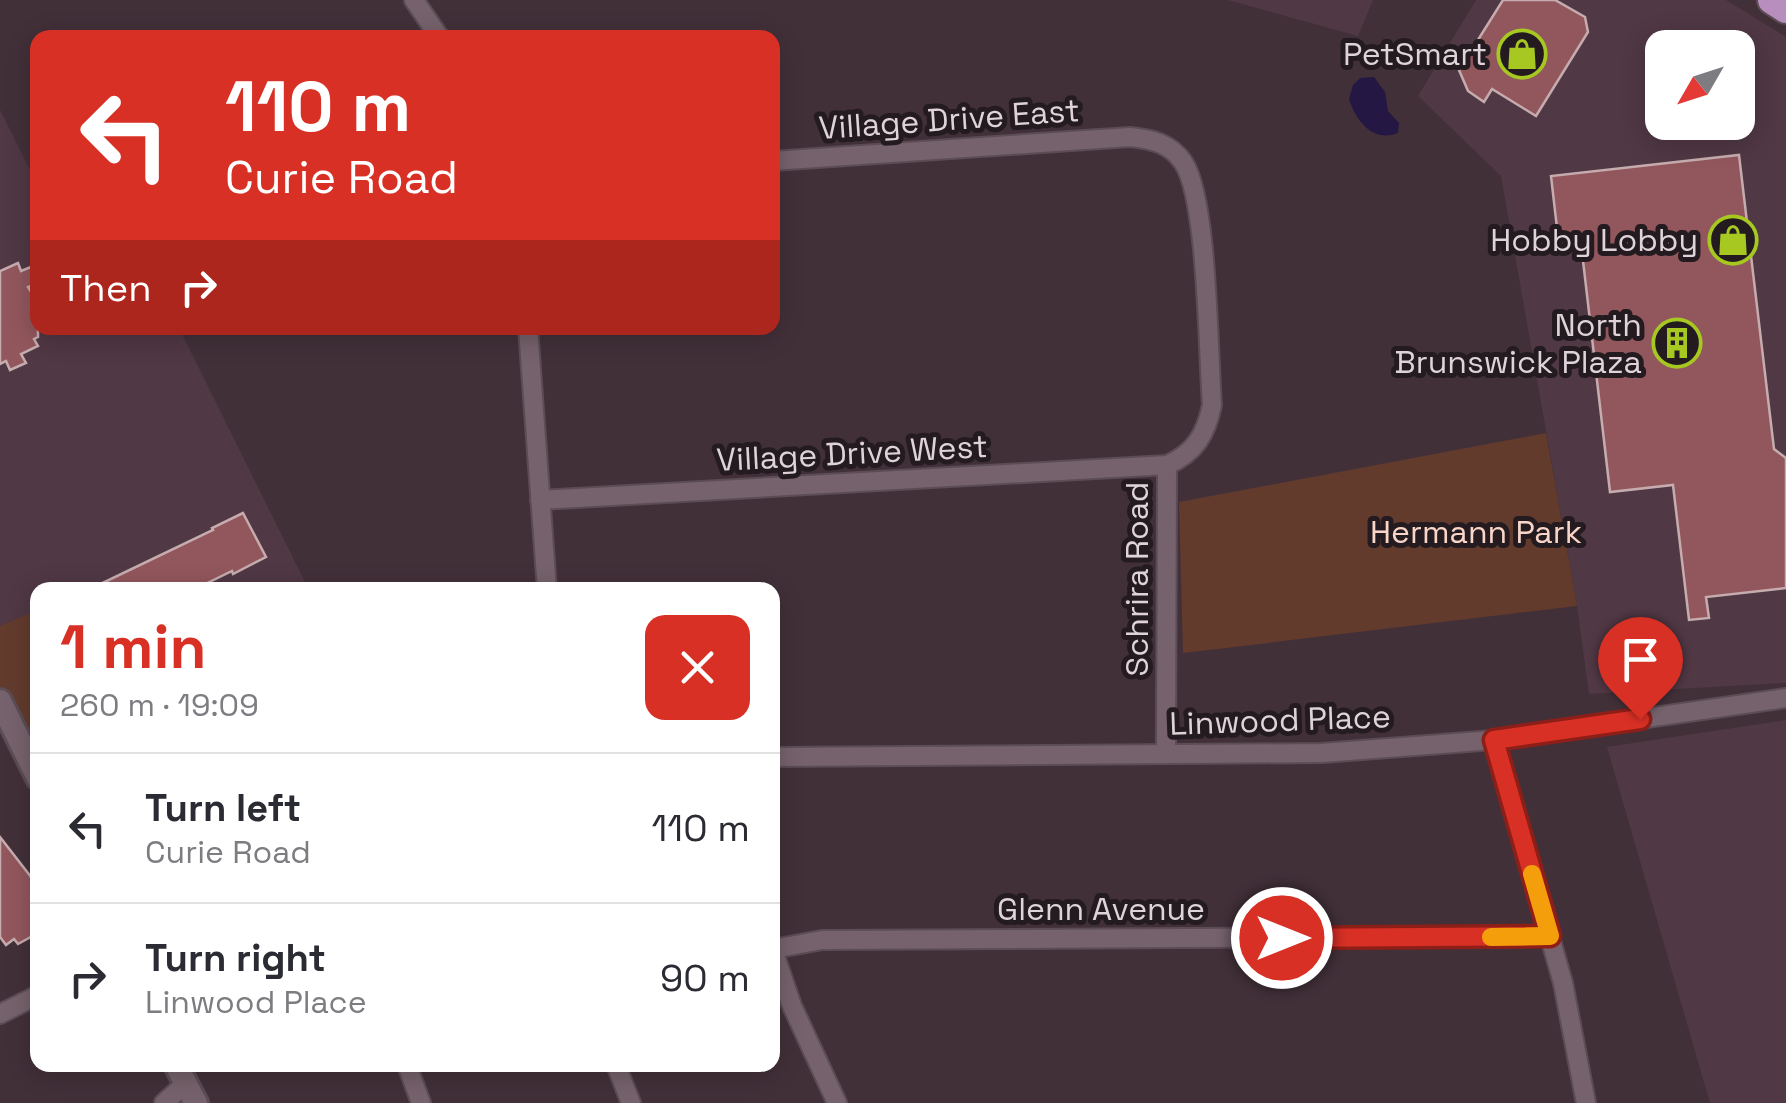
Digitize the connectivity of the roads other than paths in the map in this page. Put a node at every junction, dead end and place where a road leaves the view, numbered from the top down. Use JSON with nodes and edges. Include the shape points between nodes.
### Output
{"nodes":[{"id":1,"x":414,"y":0,"type":"edge"},
{"id":2,"x":1772,"y":0,"type":"edge"},
{"id":3,"x":1786,"y":8,"type":"edge"},
{"id":4,"x":435,"y":30,"type":"edge"},
{"id":5,"x":780,"y":160,"type":"edge"},
{"id":6,"x":528,"y":335,"type":"edge"},
{"id":7,"x":1166,"y":464,"type":"junction"},
{"id":8,"x":540,"y":500,"type":"junction"},
{"id":9,"x":546,"y":582,"type":"edge"},
{"id":10,"x":1786,"y":698,"type":"edge"},
{"id":11,"x":0,"y":701,"type":"edge"},
{"id":12,"x":1494,"y":740,"type":"junction"},
{"id":13,"x":1166,"y":753,"type":"junction"},
{"id":14,"x":780,"y":757,"type":"edge"},
{"id":15,"x":30,"y":762,"type":"edge"},
{"id":16,"x":1550,"y":936,"type":"junction"},
{"id":17,"x":780,"y":947,"type":"edge"},
{"id":18,"x":780,"y":969,"type":"edge"},
{"id":19,"x":30,"y":998,"type":"edge"},
{"id":20,"x":0,"y":1014,"type":"edge"},
{"id":21,"x":410,"y":1072,"type":"edge"},
{"id":22,"x":619,"y":1072,"type":"edge"},
{"id":23,"x":186,"y":1084,"type":"edge"},
{"id":24,"x":164,"y":1103,"type":"edge"},
{"id":25,"x":421,"y":1103,"type":"edge"},
{"id":26,"x":631,"y":1103,"type":"edge"},
{"id":27,"x":837,"y":1103,"type":"edge"},
{"id":28,"x":1586,"y":1103,"type":"edge"}],
"edges":[{"from":1,"to":4,"type":"street"},
{"from":2,"to":3,"type":"highway"},
{"from":5,"to":7,"type":"street","name":"Village Drive East","via":[[1130,137],[1168,147],[1183,162],[1197,195],[1212,405],[1200,440]]},
{"from":6,"to":8,"type":"street"},
{"from":7,"to":8,"type":"street","name":"Village Drive West"},
{"from":7,"to":13,"type":"street","name":"Schrira Road"},
{"from":8,"to":9,"type":"street"},
{"from":10,"to":12,"type":"street","name":"Linwood Place"},
{"from":11,"to":15,"type":"street"},
{"from":12,"to":13,"type":"street","name":"Linwood Place","via":[[1322,752]]},
{"from":12,"to":16,"type":"street"},
{"from":13,"to":14,"type":"street","name":"Linwood Place"},
{"from":16,"to":17,"type":"street","name":"Glenn Avenue","via":[[822,940]]},
{"from":16,"to":28,"type":"street"},
{"from":18,"to":27,"type":"street"},
{"from":19,"to":20,"type":"street"},
{"from":21,"to":25,"type":"street"},
{"from":22,"to":26,"type":"street"},
{"from":23,"to":24,"type":"street"}]}
